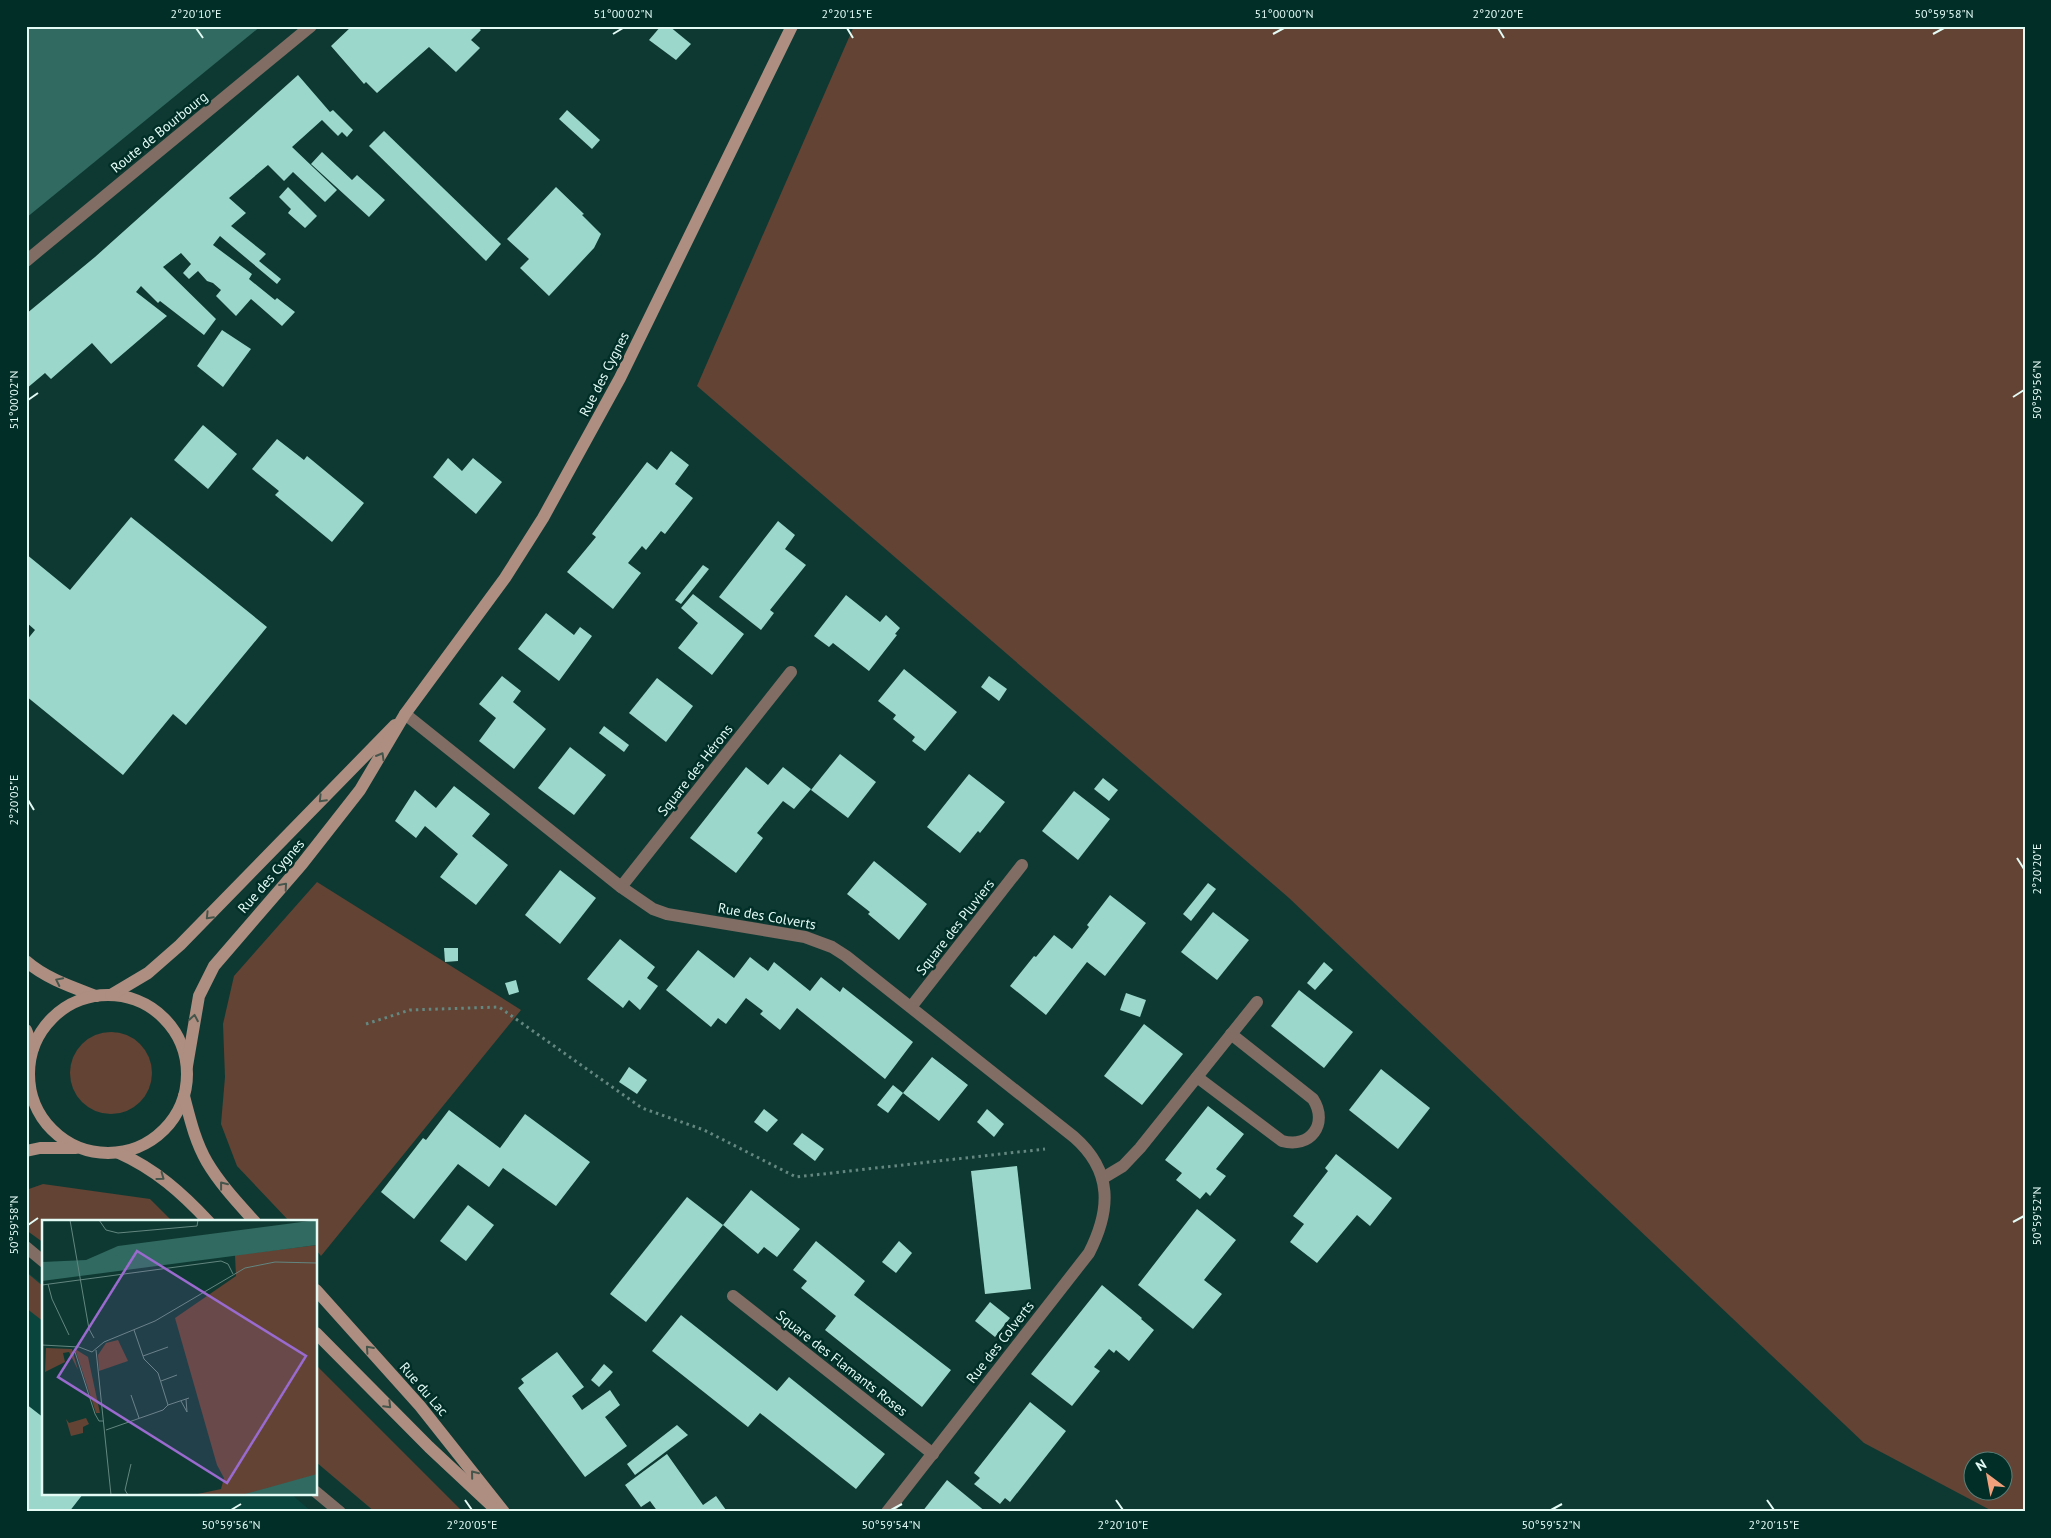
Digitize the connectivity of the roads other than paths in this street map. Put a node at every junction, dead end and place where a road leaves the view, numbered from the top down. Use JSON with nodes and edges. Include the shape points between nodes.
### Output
{"nodes":[{"id":1,"x":311,"y":26,"type":"edge"},
{"id":2,"x":792,"y":26,"type":"edge"},
{"id":3,"x":26,"y":261,"type":"edge"},
{"id":4,"x":791,"y":672,"type":"dead end"},
{"id":5,"x":405,"y":714,"type":"junction"},
{"id":6,"x":1022,"y":865,"type":"dead end"},
{"id":7,"x":621,"y":887,"type":"junction"},
{"id":8,"x":26,"y":961,"type":"edge"},
{"id":9,"x":111,"y":995,"type":"junction"},
{"id":10,"x":96,"y":996,"type":"junction"},
{"id":11,"x":1257,"y":1002,"type":"dead end"},
{"id":12,"x":910,"y":1007,"type":"junction"},
{"id":13,"x":26,"y":1030,"type":"edge"},
{"id":14,"x":1231,"y":1034,"type":"junction"},
{"id":15,"x":33,"y":1048,"type":"junction"},
{"id":16,"x":27,"y":1066,"type":"edge"},
{"id":17,"x":187,"y":1066,"type":"junction"},
{"id":18,"x":1197,"y":1077,"type":"junction"},
{"id":19,"x":184,"y":1096,"type":"junction"},
{"id":20,"x":79,"y":1148,"type":"junction"},
{"id":21,"x":26,"y":1151,"type":"edge"},
{"id":22,"x":119,"y":1153,"type":"junction"},
{"id":23,"x":1103,"y":1178,"type":"junction"},
{"id":24,"x":208,"y":1220,"type":"edge"},
{"id":25,"x":253,"y":1220,"type":"edge"},
{"id":26,"x":26,"y":1248,"type":"edge"},
{"id":27,"x":42,"y":1260,"type":"edge"},
{"id":28,"x":318,"y":1292,"type":"edge"},
{"id":29,"x":733,"y":1296,"type":"dead end"},
{"id":30,"x":318,"y":1335,"type":"edge"},
{"id":31,"x":933,"y":1454,"type":"junction"},
{"id":32,"x":318,"y":1494,"type":"edge"},
{"id":33,"x":340,"y":1512,"type":"edge"},
{"id":34,"x":499,"y":1512,"type":"edge"},
{"id":35,"x":504,"y":1512,"type":"edge"},
{"id":36,"x":887,"y":1512,"type":"edge"}],
"edges":[{"from":1,"to":3,"type":"street","name":"Route de Bourbourg"},
{"from":2,"to":5,"type":"main road","name":"Rue des Cygnes","via":[[639,340],[576,460],[505,578]]},
{"from":4,"to":7,"type":"street","name":"Square des Hérons"},
{"from":5,"to":7,"type":"street","name":"Rue des Colverts"},
{"from":5,"to":9,"type":"main road","name":"Rue des Cygnes","one_way":true,"via":[[180,945],[148,973]]},
{"from":17,"to":5,"type":"main road","name":"Rue des Cygnes","one_way":true,"via":[[195,1010],[207,976],[335,823],[371,774]]},
{"from":6,"to":12,"type":"street","name":"Square des Pluviers"},
{"from":7,"to":12,"type":"street","name":"Rue des Colverts","via":[[653,909],[667,914],[818,940],[846,956]]},
{"from":10,"to":8,"type":"main road","one_way":true,"via":[[60,982]]},
{"from":9,"to":10,"type":"main road"},
{"from":9,"to":17,"type":"main road","via":[[140,1001],[165,1018],[178,1037]]},
{"from":10,"to":15,"type":"main road","via":[[72,1003],[57,1013],[44,1026]]},
{"from":11,"to":14,"type":"street"},
{"from":12,"to":23,"type":"street","name":"Rue des Colverts","via":[[1083,1144]]},
{"from":13,"to":15,"type":"main road"},
{"from":14,"to":18,"type":"street"},
{"from":14,"to":18,"type":"street","via":[[1314,1099],[1320,1117],[1314,1133],[1300,1143],[1282,1141]]},
{"from":15,"to":16,"type":"main road"},
{"from":16,"to":20,"type":"main road","via":[[32,1100],[41,1117],[57,1135]]},
{"from":17,"to":19,"type":"main road"},
{"from":18,"to":23,"type":"street","via":[[1131,1158]]},
{"from":19,"to":22,"type":"main road","via":[[177,1114],[162,1132],[142,1146]]},
{"from":25,"to":19,"type":"main road","one_way":true,"via":[[206,1161]]},
{"from":20,"to":21,"type":"main road"},
{"from":20,"to":22,"type":"main road"},
{"from":22,"to":24,"type":"main road","one_way":true,"via":[[160,1176]]},
{"from":23,"to":31,"type":"street","name":"Rue des Colverts","via":[[1102,1220],[1089,1254]]},
{"from":26,"to":27,"type":"street"},
{"from":35,"to":28,"type":"main road","name":"Rue du Lac","one_way":true,"via":[[420,1406]]},
{"from":29,"to":31,"type":"street","name":"Square des Flamants Roses"},
{"from":30,"to":34,"type":"main road","one_way":true},
{"from":31,"to":36,"type":"street","name":"Rue des Colverts"},
{"from":32,"to":33,"type":"street"}]}
